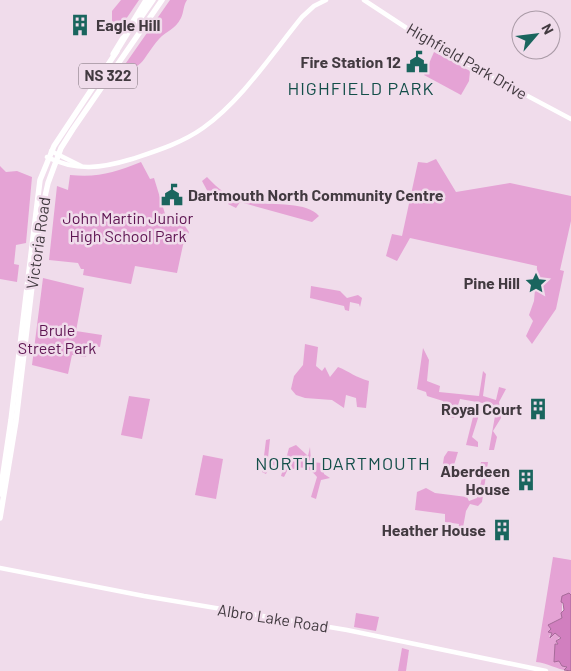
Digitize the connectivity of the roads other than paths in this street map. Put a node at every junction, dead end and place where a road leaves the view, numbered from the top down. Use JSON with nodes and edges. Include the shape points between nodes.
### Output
{"nodes":[{"id":1,"x":147,"y":0,"type":"edge"},
{"id":2,"x":153,"y":0,"type":"edge"},
{"id":3,"x":162,"y":0,"type":"edge"},
{"id":4,"x":326,"y":0,"type":"edge"},
{"id":5,"x":364,"y":0,"type":"edge"},
{"id":6,"x":114,"y":54,"type":"junction"},
{"id":7,"x":571,"y":119,"type":"edge"},
{"id":8,"x":51,"y":151,"type":"junction"},
{"id":9,"x":59,"y":154,"type":"junction"},
{"id":10,"x":48,"y":157,"type":"junction"},
{"id":11,"x":56,"y":162,"type":"junction"},
{"id":12,"x":84,"y":168,"type":"junction"},
{"id":13,"x":0,"y":494,"type":"edge"},
{"id":14,"x":0,"y":518,"type":"edge"},
{"id":15,"x":0,"y":568,"type":"edge"},
{"id":16,"x":546,"y":671,"type":"edge"}],
"edges":[{"from":1,"to":6,"type":"highway"},
{"from":2,"to":6,"type":"main road","name":"Victoria Road","number":"NS 322"},
{"from":3,"to":9,"type":"main road","name":"Victoria Road","number":"NS 322","via":[[72,128]]},
{"from":4,"to":12,"type":"street","via":[[302,17],[230,105],[203,128],[150,153],[105,168]]},
{"from":5,"to":7,"type":"street","name":"Highfield Park Drive","via":[[434,46]]},
{"from":6,"to":8,"type":"main road","name":"Victoria Road","number":"NS 322"},
{"from":8,"to":9,"type":"street"},
{"from":8,"to":10,"type":"main road","name":"Victoria Road","number":"NS 322"},
{"from":9,"to":11,"type":"main road","name":"Victoria Road","number":"NS 322"},
{"from":9,"to":12,"type":"street"},
{"from":10,"to":11,"type":"street"},
{"from":10,"to":13,"type":"main road","name":"Victoria Road","number":"NS 322","via":[[37,197]]},
{"from":11,"to":12,"type":"street"},
{"from":11,"to":14,"type":"main road","name":"Victoria Road","number":"NS 322","via":[[40,219]]},
{"from":15,"to":16,"type":"street","name":"Albro Lake Road","via":[[347,630]]}]}
